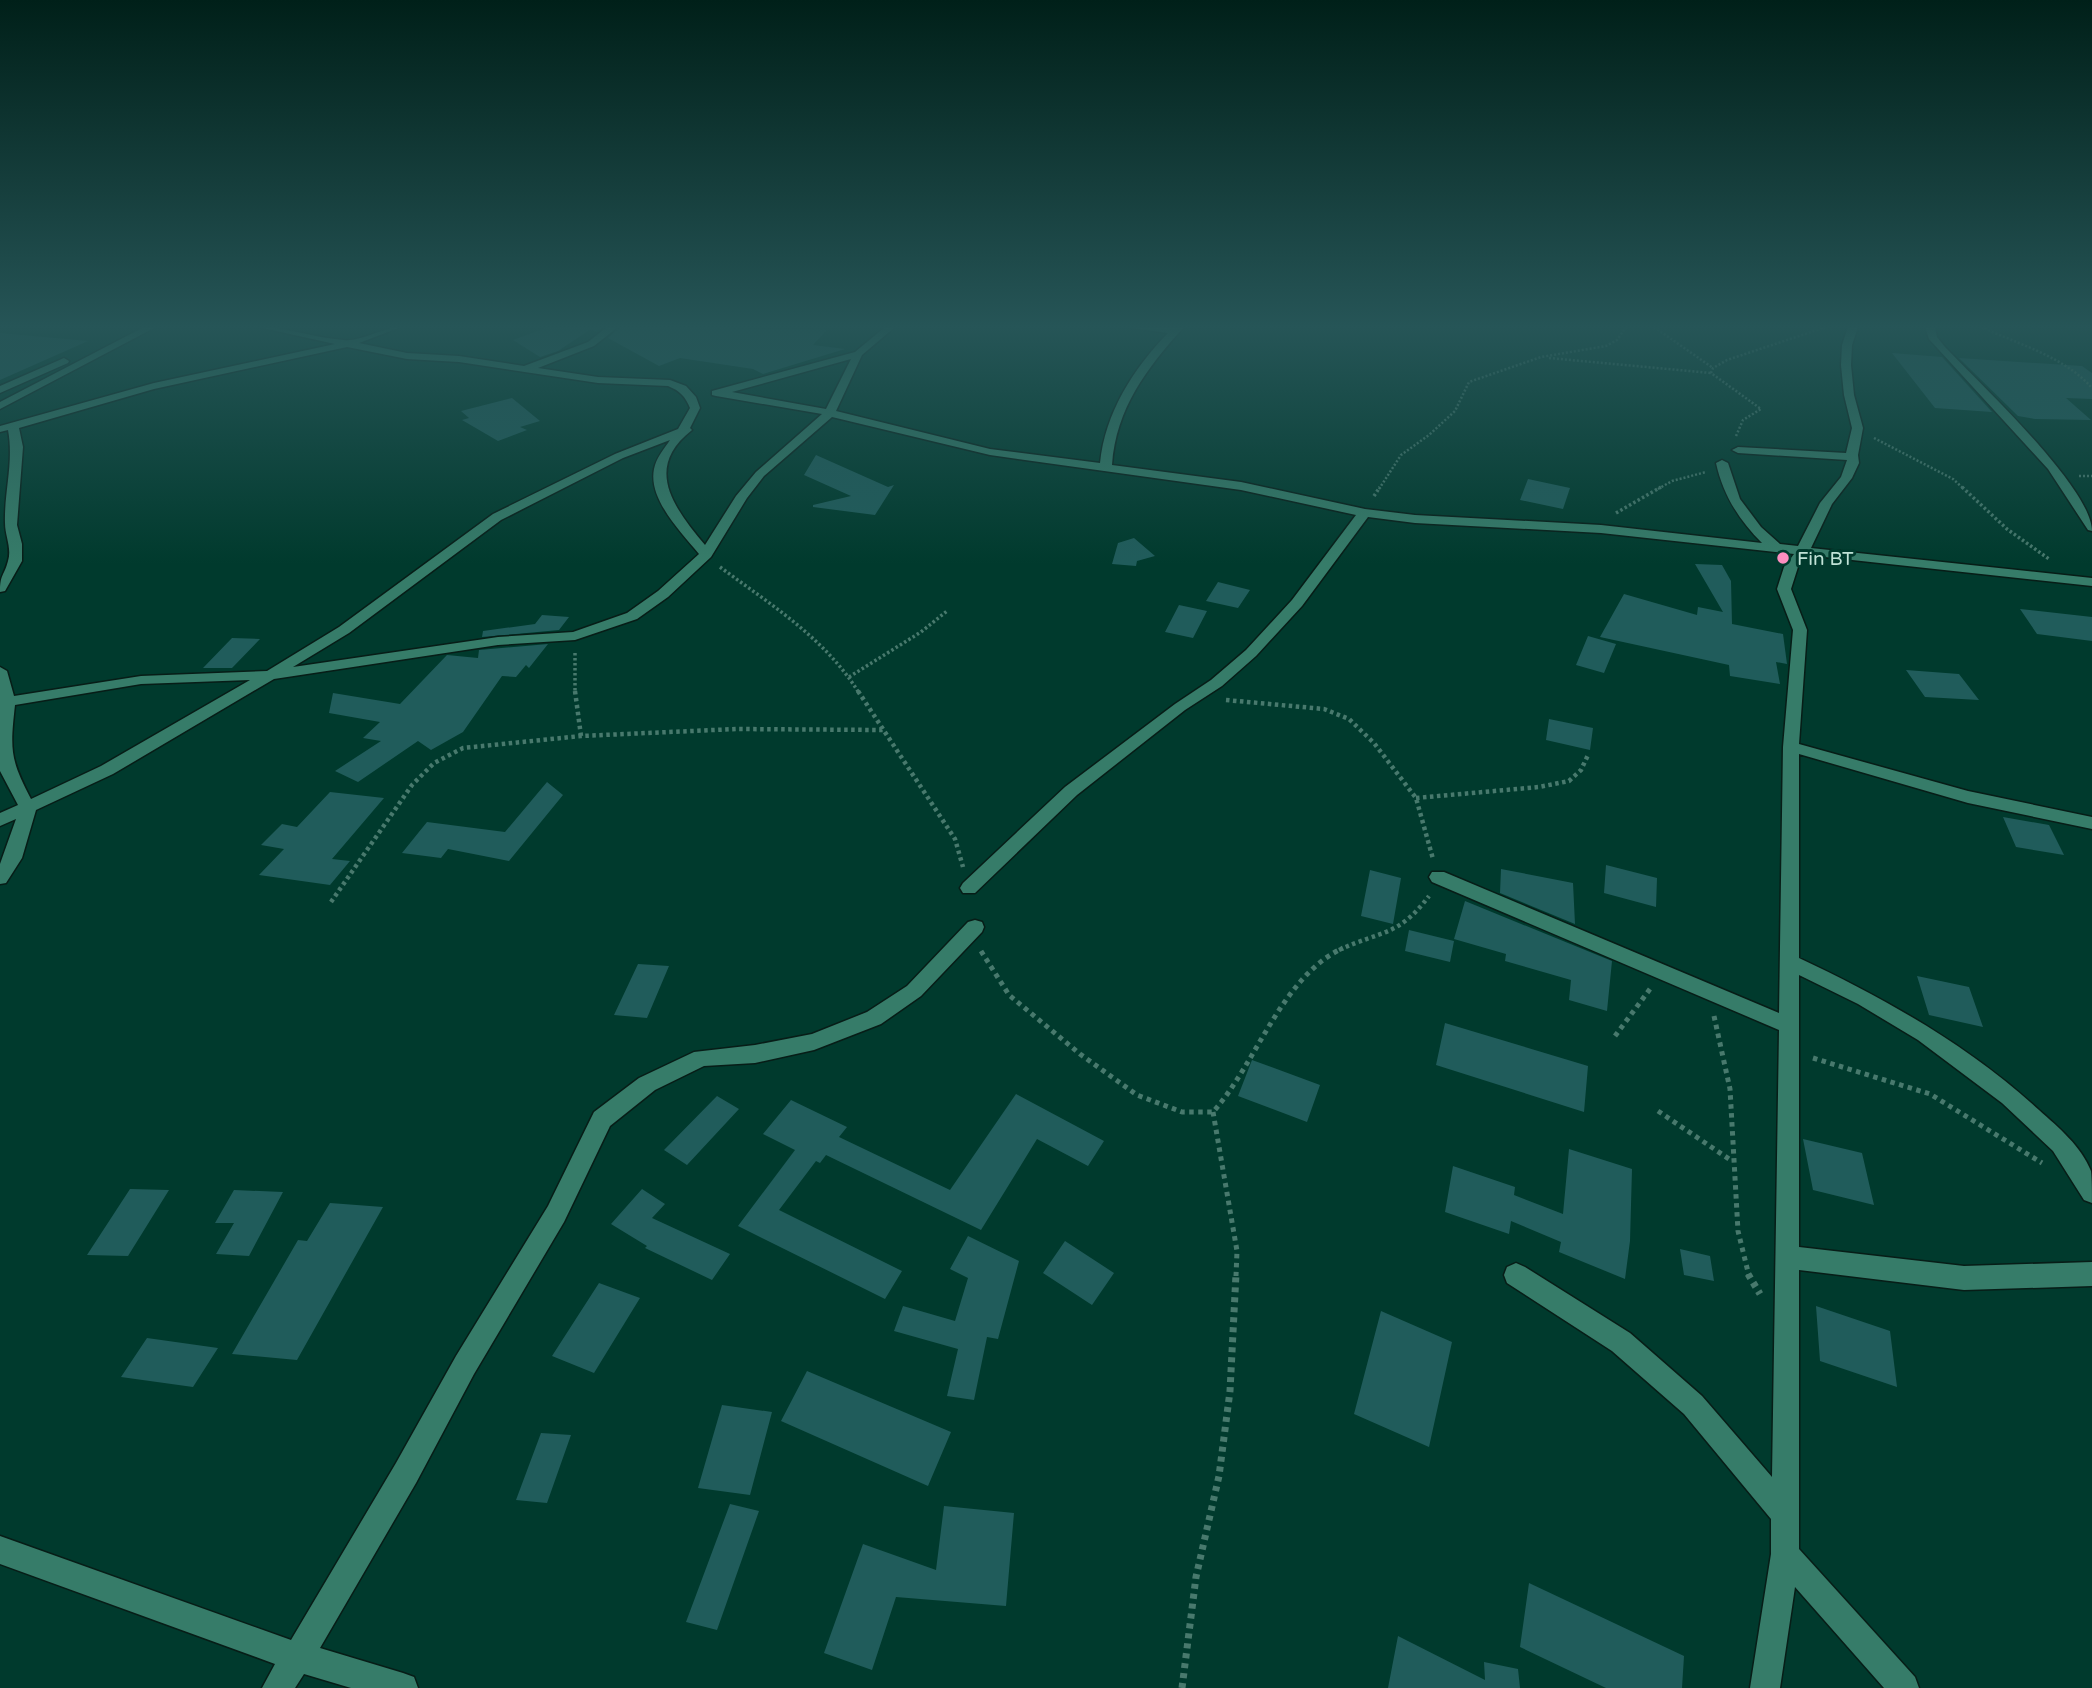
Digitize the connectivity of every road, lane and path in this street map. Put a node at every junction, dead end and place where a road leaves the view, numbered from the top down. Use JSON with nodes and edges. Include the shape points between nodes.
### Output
{"nodes":[{"id":1,"x":82,"y":406,"type":"edge"},
{"id":2,"x":694,"y":406,"type":"edge"},
{"id":3,"x":799,"y":406,"type":"edge"},
{"id":4,"x":833,"y":406,"type":"edge"},
{"id":5,"x":1120,"y":406,"type":"edge"},
{"id":6,"x":1458,"y":406,"type":"edge"},
{"id":7,"x":1757,"y":406,"type":"edge"},
{"id":8,"x":1851,"y":406,"type":"edge"},
{"id":9,"x":1995,"y":406,"type":"edge"},
{"id":10,"x":829,"y":414,"type":"junction"},
{"id":11,"x":6,"y":427,"type":"edge"},
{"id":12,"x":686,"y":430,"type":"junction"},
{"id":13,"x":1858,"y":431,"type":"junction"},
{"id":14,"x":1738,"y":450,"type":"joint"},
{"id":15,"x":1850,"y":457,"type":"junction"},
{"id":16,"x":1722,"y":463,"type":"joint"},
{"id":17,"x":1106,"y":466,"type":"junction"},
{"id":18,"x":1365,"y":513,"type":"junction"},
{"id":19,"x":2092,"y":527,"type":"edge"},
{"id":20,"x":1601,"y":529,"type":"junction"},
{"id":21,"x":1775,"y":547,"type":"junction"},
{"id":22,"x":1803,"y":550,"type":"junction"},
{"id":23,"x":706,"y":554,"type":"junction"},
{"id":24,"x":2085,"y":581,"type":"edge"},
{"id":25,"x":0,"y":588,"type":"edge"},
{"id":26,"x":947,"y":611,"type":"dead end"},
{"id":27,"x":575,"y":636,"type":"junction"},
{"id":28,"x":0,"y":671,"type":"edge"},
{"id":29,"x":270,"y":675,"type":"junction"},
{"id":30,"x":849,"y":677,"type":"junction"},
{"id":31,"x":1198,"y":697,"type":"junction"},
{"id":32,"x":4,"y":703,"type":"edge"},
{"id":33,"x":884,"y":730,"type":"junction"},
{"id":34,"x":581,"y":736,"type":"junction"},
{"id":35,"x":1791,"y":747,"type":"junction"},
{"id":36,"x":1588,"y":755,"type":"dead end"},
{"id":37,"x":1416,"y":798,"type":"junction"},
{"id":38,"x":28,"y":808,"type":"junction"},
{"id":39,"x":0,"y":820,"type":"edge"},
{"id":40,"x":2092,"y":823,"type":"edge"},
{"id":41,"x":1438,"y":877,"type":"junction"},
{"id":42,"x":0,"y":878,"type":"edge"},
{"id":43,"x":969,"y":888,"type":"joint"},
{"id":44,"x":331,"y":902,"type":"dead end"},
{"id":45,"x":975,"y":926,"type":"joint"},
{"id":46,"x":1790,"y":962,"type":"junction"},
{"id":47,"x":1664,"y":971,"type":"junction"},
{"id":48,"x":1709,"y":991,"type":"junction"},
{"id":49,"x":1790,"y":1026,"type":"junction"},
{"id":50,"x":1615,"y":1036,"type":"dead end"},
{"id":51,"x":1790,"y":1052,"type":"junction"},
{"id":52,"x":1658,"y":1111,"type":"dead end"},
{"id":53,"x":1213,"y":1112,"type":"junction"},
{"id":54,"x":1732,"y":1161,"type":"junction"},
{"id":55,"x":2050,"y":1168,"type":"dead end"},
{"id":56,"x":2092,"y":1193,"type":"edge"},
{"id":57,"x":1788,"y":1257,"type":"junction"},
{"id":58,"x":2092,"y":1274,"type":"edge"},
{"id":59,"x":1516,"y":1275,"type":"dead end"},
{"id":60,"x":1787,"y":1318,"type":"junction"},
{"id":61,"x":1785,"y":1514,"type":"junction"},
{"id":62,"x":0,"y":1550,"type":"edge"},
{"id":63,"x":1785,"y":1554,"type":"junction"},
{"id":64,"x":298,"y":1657,"type":"junction"},
{"id":65,"x":277,"y":1688,"type":"edge"},
{"id":66,"x":404,"y":1688,"type":"edge"},
{"id":67,"x":1182,"y":1688,"type":"edge"},
{"id":68,"x":1765,"y":1688,"type":"edge"},
{"id":69,"x":1904,"y":1688,"type":"edge"}],
"edges":[{"from":1,"to":11,"type":"street"},
{"from":2,"to":12,"type":"street"},
{"from":3,"to":10,"type":"street"},
{"from":4,"to":10,"type":"street"},
{"from":5,"to":17,"type":"street","via":[[1110,433]]},
{"from":6,"to":18,"type":"path","via":[[1401,455]]},
{"from":7,"to":14,"type":"path","via":[[1761,409],[1737,429]]},
{"from":8,"to":13,"type":"street"},
{"from":9,"to":19,"type":"street","via":[[2052,467]]},
{"from":10,"to":17,"type":"street","via":[[990,452]]},
{"from":10,"to":23,"type":"street","via":[[760,474]]},
{"from":11,"to":25,"type":"street","via":[[17,447],[11,525],[16,544],[15,561]]},
{"from":12,"to":23,"type":"street","via":[[662,461],[660,485],[674,515]]},
{"from":12,"to":29,"type":"street","via":[[619,456],[497,517],[344,630]]},
{"from":13,"to":15,"type":"street"},
{"from":13,"to":24,"type":"path","via":[[1953,479],[2007,529]]},
{"from":14,"to":15,"type":"street"},
{"from":15,"to":22,"type":"street","via":[[1853,463],[1846,478],[1826,503]]},
{"from":16,"to":20,"type":"path","via":[[1672,481],[1619,509]]},
{"from":16,"to":21,"type":"street","via":[[1737,504]]},
{"from":17,"to":18,"type":"street","via":[[1241,486]]},
{"from":18,"to":20,"type":"street"},
{"from":18,"to":31,"type":"street","via":[[1258,647]]},
{"from":20,"to":21,"type":"street"},
{"from":21,"to":22,"type":"street"},
{"from":22,"to":24,"type":"street"},
{"from":22,"to":35,"type":"street","via":[[1784,589],[1800,630]]},
{"from":23,"to":27,"type":"street","via":[[632,616]]},
{"from":23,"to":30,"type":"path","via":[[814,637]]},
{"from":26,"to":30,"type":"path"},
{"from":27,"to":29,"type":"street","via":[[498,641]]},
{"from":27,"to":34,"type":"path","via":[[575,696]]},
{"from":28,"to":32,"type":"street"},
{"from":29,"to":32,"type":"street","via":[[141,680]]},
{"from":29,"to":38,"type":"street","via":[[107,769]]},
{"from":30,"to":33,"type":"path"},
{"from":31,"to":37,"type":"path","via":[[1324,709],[1349,719],[1374,743]]},
{"from":31,"to":43,"type":"street","via":[[1071,791]]},
{"from":32,"to":38,"type":"street","via":[[5,765]]},
{"from":33,"to":34,"type":"path","via":[[736,729]]},
{"from":33,"to":43,"type":"path","via":[[956,839]]},
{"from":34,"to":44,"type":"path","via":[[463,748],[434,763],[412,785]]},
{"from":35,"to":40,"type":"street","via":[[1968,797]]},
{"from":35,"to":46,"type":"street"},
{"from":36,"to":37,"type":"path","via":[[1581,770],[1569,780]]},
{"from":37,"to":41,"type":"path"},
{"from":38,"to":39,"type":"street"},
{"from":38,"to":42,"type":"street","via":[[13,858]]},
{"from":41,"to":47,"type":"street"},
{"from":41,"to":53,"type":"path","via":[[1413,917],[1325,958],[1296,988],[1270,1024],[1231,1095]]},
{"from":45,"to":53,"type":"path","via":[[980,950],[1009,995],[1069,1046],[1137,1095],[1182,1112]]},
{"from":45,"to":64,"type":"street","via":[[914,991],[874,1018],[814,1042],[755,1054],[701,1058],[647,1084],[603,1119],[556,1214]]},
{"from":46,"to":49,"type":"street"},
{"from":46,"to":56,"type":"street","via":[[1865,998],[1925,1034],[2010,1097],[2061,1144]]},
{"from":47,"to":48,"type":"street"},
{"from":47,"to":50,"type":"path"},
{"from":48,"to":49,"type":"street"},
{"from":48,"to":54,"type":"path","via":[[1731,1098]]},
{"from":49,"to":51,"type":"street"},
{"from":51,"to":55,"type":"path","via":[[1930,1094]]},
{"from":51,"to":57,"type":"street"},
{"from":52,"to":54,"type":"path"},
{"from":53,"to":67,"type":"path","via":[[1237,1251],[1231,1378],[1219,1476],[1196,1577]]},
{"from":54,"to":60,"type":"path","via":[[1742,1253],[1755,1289]]},
{"from":57,"to":58,"type":"street","via":[[1964,1278]]},
{"from":57,"to":60,"type":"street"},
{"from":59,"to":61,"type":"street","via":[[1621,1342],[1682,1396]]},
{"from":60,"to":61,"type":"street"},
{"from":61,"to":63,"type":"street"},
{"from":62,"to":64,"type":"street"},
{"from":63,"to":68,"type":"street"},
{"from":63,"to":69,"type":"street"},
{"from":64,"to":65,"type":"street"},
{"from":64,"to":66,"type":"street"}]}
